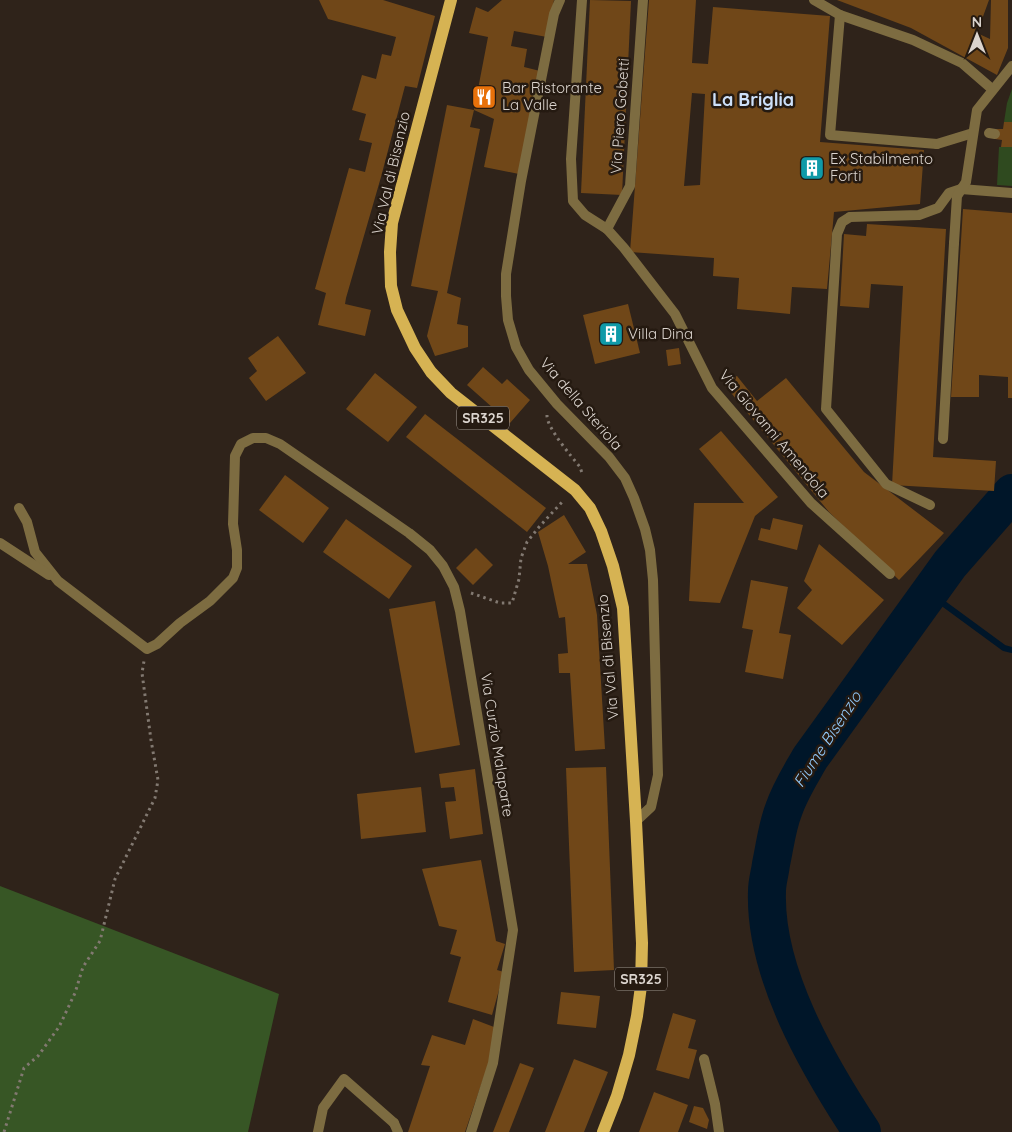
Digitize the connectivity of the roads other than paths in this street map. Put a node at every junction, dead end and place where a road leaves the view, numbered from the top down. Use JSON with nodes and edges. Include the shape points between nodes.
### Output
{"nodes":[{"id":1,"x":451,"y":0,"type":"edge"},
{"id":2,"x":560,"y":0,"type":"edge"},
{"id":3,"x":582,"y":0,"type":"edge"},
{"id":4,"x":643,"y":0,"type":"edge"},
{"id":5,"x":814,"y":0,"type":"edge"},
{"id":6,"x":840,"y":15,"type":"junction"},
{"id":7,"x":1012,"y":66,"type":"edge"},
{"id":8,"x":992,"y":89,"type":"junction"},
{"id":9,"x":973,"y":134,"type":"junction"},
{"id":10,"x":956,"y":193,"type":"junction"},
{"id":11,"x":1012,"y":193,"type":"edge"},
{"id":12,"x":607,"y":229,"type":"junction"},
{"id":13,"x":943,"y":438,"type":"dead end"},
{"id":14,"x":930,"y":505,"type":"dead end"},
{"id":15,"x":19,"y":508,"type":"dead end"},
{"id":16,"x":0,"y":543,"type":"edge"},
{"id":17,"x":890,"y":574,"type":"dead end"},
{"id":18,"x":58,"y":581,"type":"junction"},
{"id":19,"x":636,"y":821,"type":"junction"},
{"id":20,"x":704,"y":1059,"type":"dead end"},
{"id":21,"x":396,"y":1128,"type":"edge"},
{"id":22,"x":318,"y":1132,"type":"edge"},
{"id":23,"x":471,"y":1132,"type":"edge"},
{"id":24,"x":603,"y":1132,"type":"edge"},
{"id":25,"x":719,"y":1132,"type":"edge"}],
"edges":[{"from":1,"to":19,"type":"main road","name":"Via Val di Bisenzio","number":"SR325","via":[[392,223],[391,286],[397,310],[431,372],[451,393],[574,490],[590,508],[601,531],[623,608]]},
{"from":2,"to":19,"type":"street","name":"Via della Steriola","via":[[554,14],[521,181],[506,274],[508,320],[516,347],[530,370],[625,478],[646,529],[653,580],[658,775],[651,807]]},
{"from":3,"to":12,"type":"street","name":"Via Giovanni Amendola","via":[[570,159],[572,201],[585,215]]},
{"from":4,"to":12,"type":"street","name":"Via Piero Gobetti","via":[[630,186]]},
{"from":5,"to":6,"type":"street"},
{"from":6,"to":8,"type":"street","via":[[913,40],[962,63]]},
{"from":6,"to":9,"type":"street","via":[[830,135],[936,144]]},
{"from":7,"to":8,"type":"street"},
{"from":8,"to":9,"type":"street","via":[[977,110]]},
{"from":9,"to":10,"type":"street","via":[[966,182]]},
{"from":10,"to":11,"type":"street"},
{"from":10,"to":13,"type":"street"},
{"from":10,"to":14,"type":"street","via":[[938,208],[919,215],[850,217],[842,222],[837,234],[826,409],[886,484]]},
{"from":12,"to":17,"type":"street","name":"Via Giovanni Amendola","via":[[675,314],[712,388],[811,503]]},
{"from":15,"to":18,"type":"street","via":[[27,522],[35,552]]},
{"from":16,"to":18,"type":"street"},
{"from":18,"to":23,"type":"street","name":"Via Curzio Malaparte","via":[[147,648],[157,644],[233,578],[237,568],[233,524],[235,456],[241,444],[253,438],[266,438],[280,444],[409,533],[443,566],[454,587],[460,611],[513,930],[493,1064]]},
{"from":19,"to":24,"type":"main road","name":"Via Val di Bisenzio","number":"SR325","via":[[642,943],[638,1016],[617,1096]]},
{"from":20,"to":25,"type":"street"},
{"from":21,"to":22,"type":"street","via":[[344,1079],[323,1108]]}]}
